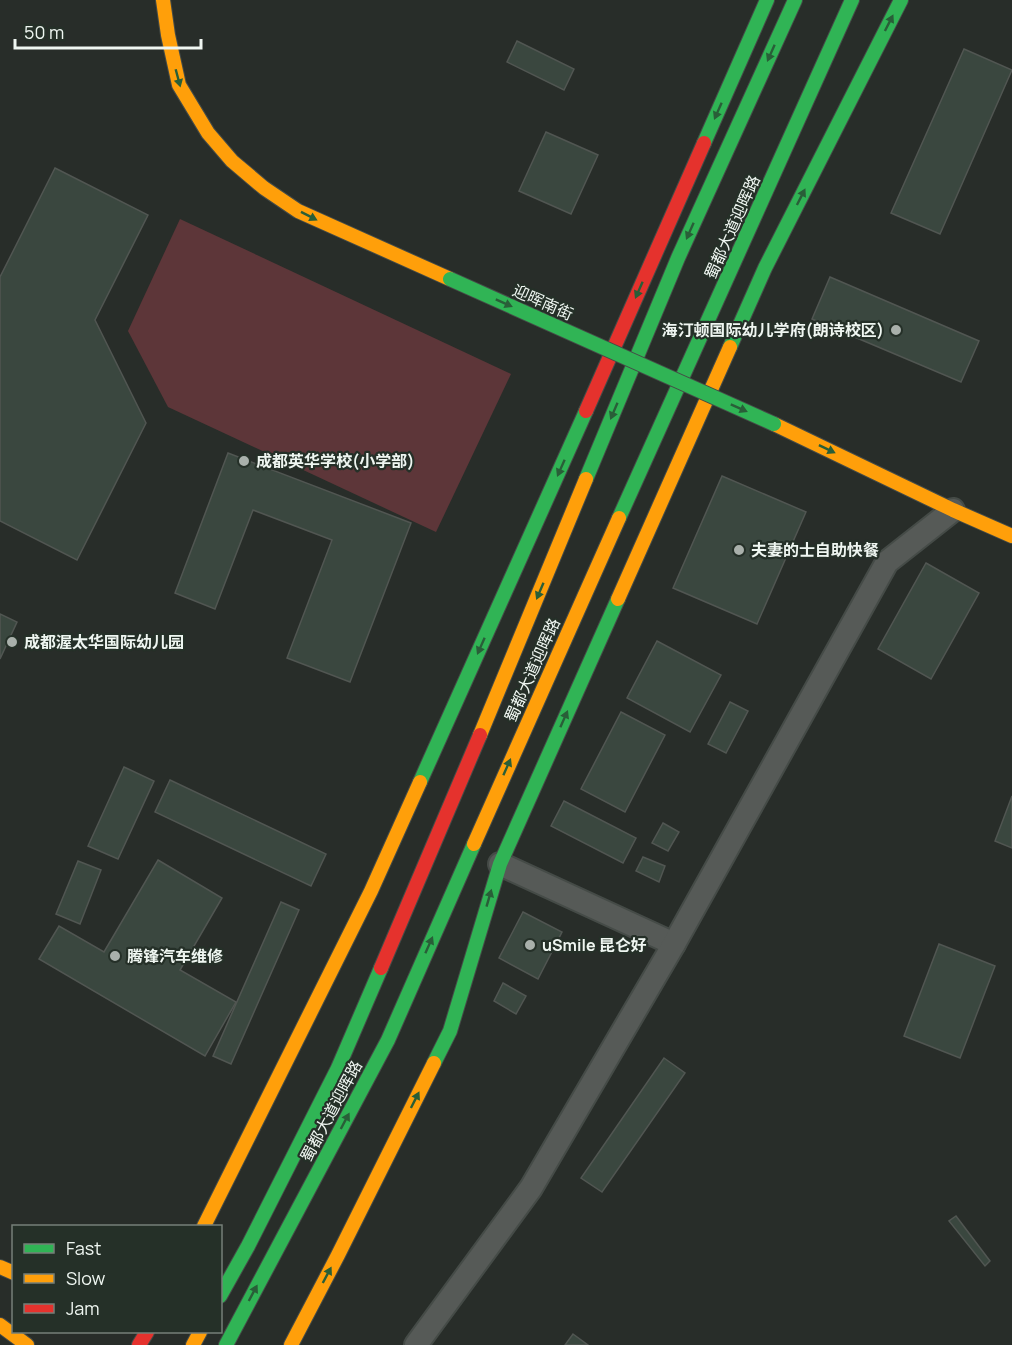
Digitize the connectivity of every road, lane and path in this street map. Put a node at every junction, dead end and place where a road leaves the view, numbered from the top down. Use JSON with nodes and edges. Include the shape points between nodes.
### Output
{"nodes":[{"id":1,"x":163,"y":0,"type":"edge"},
{"id":2,"x":767,"y":0,"type":"edge"},
{"id":3,"x":795,"y":0,"type":"edge"},
{"id":4,"x":852,"y":0,"type":"edge"},
{"id":5,"x":901,"y":0,"type":"edge"},
{"id":6,"x":813,"y":86,"type":"junction"},
{"id":7,"x":792,"y":166,"type":"dead end"},
{"id":8,"x":780,"y":211,"type":"dead end"},
{"id":9,"x":765,"y":268,"type":"junction"},
{"id":10,"x":953,"y":510,"type":"junction"},
{"id":11,"x":1012,"y":536,"type":"edge"},
{"id":12,"x":500,"y":864,"type":"junction"},
{"id":13,"x":674,"y":944,"type":"junction"},
{"id":14,"x":205,"y":1225,"type":"edge"},
{"id":15,"x":222,"y":1292,"type":"edge"},
{"id":16,"x":0,"y":1325,"type":"edge"},
{"id":17,"x":27,"y":1345,"type":"edge"},
{"id":18,"x":226,"y":1345,"type":"edge"},
{"id":19,"x":291,"y":1345,"type":"edge"},
{"id":20,"x":416,"y":1345,"type":"edge"}],
"edges":[{"from":1,"to":10,"type":"main road","name":"迎晖南街","one_way":true,"bridge":true,"via":[[179,85],[208,133],[232,161],[298,210],[774,424]]},
{"from":2,"to":14,"type":"main road","one_way":true,"via":[[371,891]]},
{"from":3,"to":15,"type":"main road","name":"蜀都大道迎晖路","one_way":true,"via":[[678,258],[338,1068]]},
{"from":4,"to":6,"type":"main road","name":"蜀都大道迎晖路"},
{"from":9,"to":5,"type":"main road","one_way":true},
{"from":6,"to":7,"type":"main road"},
{"from":18,"to":6,"type":"main road","name":"蜀都大道迎晖路","one_way":true,"via":[[388,1040]]},
{"from":8,"to":9,"type":"main road"},
{"from":12,"to":9,"type":"main road","one_way":true},
{"from":10,"to":11,"type":"main road","name":"迎晖南街"},
{"from":10,"to":13,"type":"street","via":[[886,562]]},
{"from":12,"to":13,"type":"street"},
{"from":19,"to":12,"type":"main road","one_way":true,"via":[[450,1031]]},
{"from":13,"to":20,"type":"street","via":[[531,1188]]},
{"from":16,"to":17,"type":"main road"}]}
